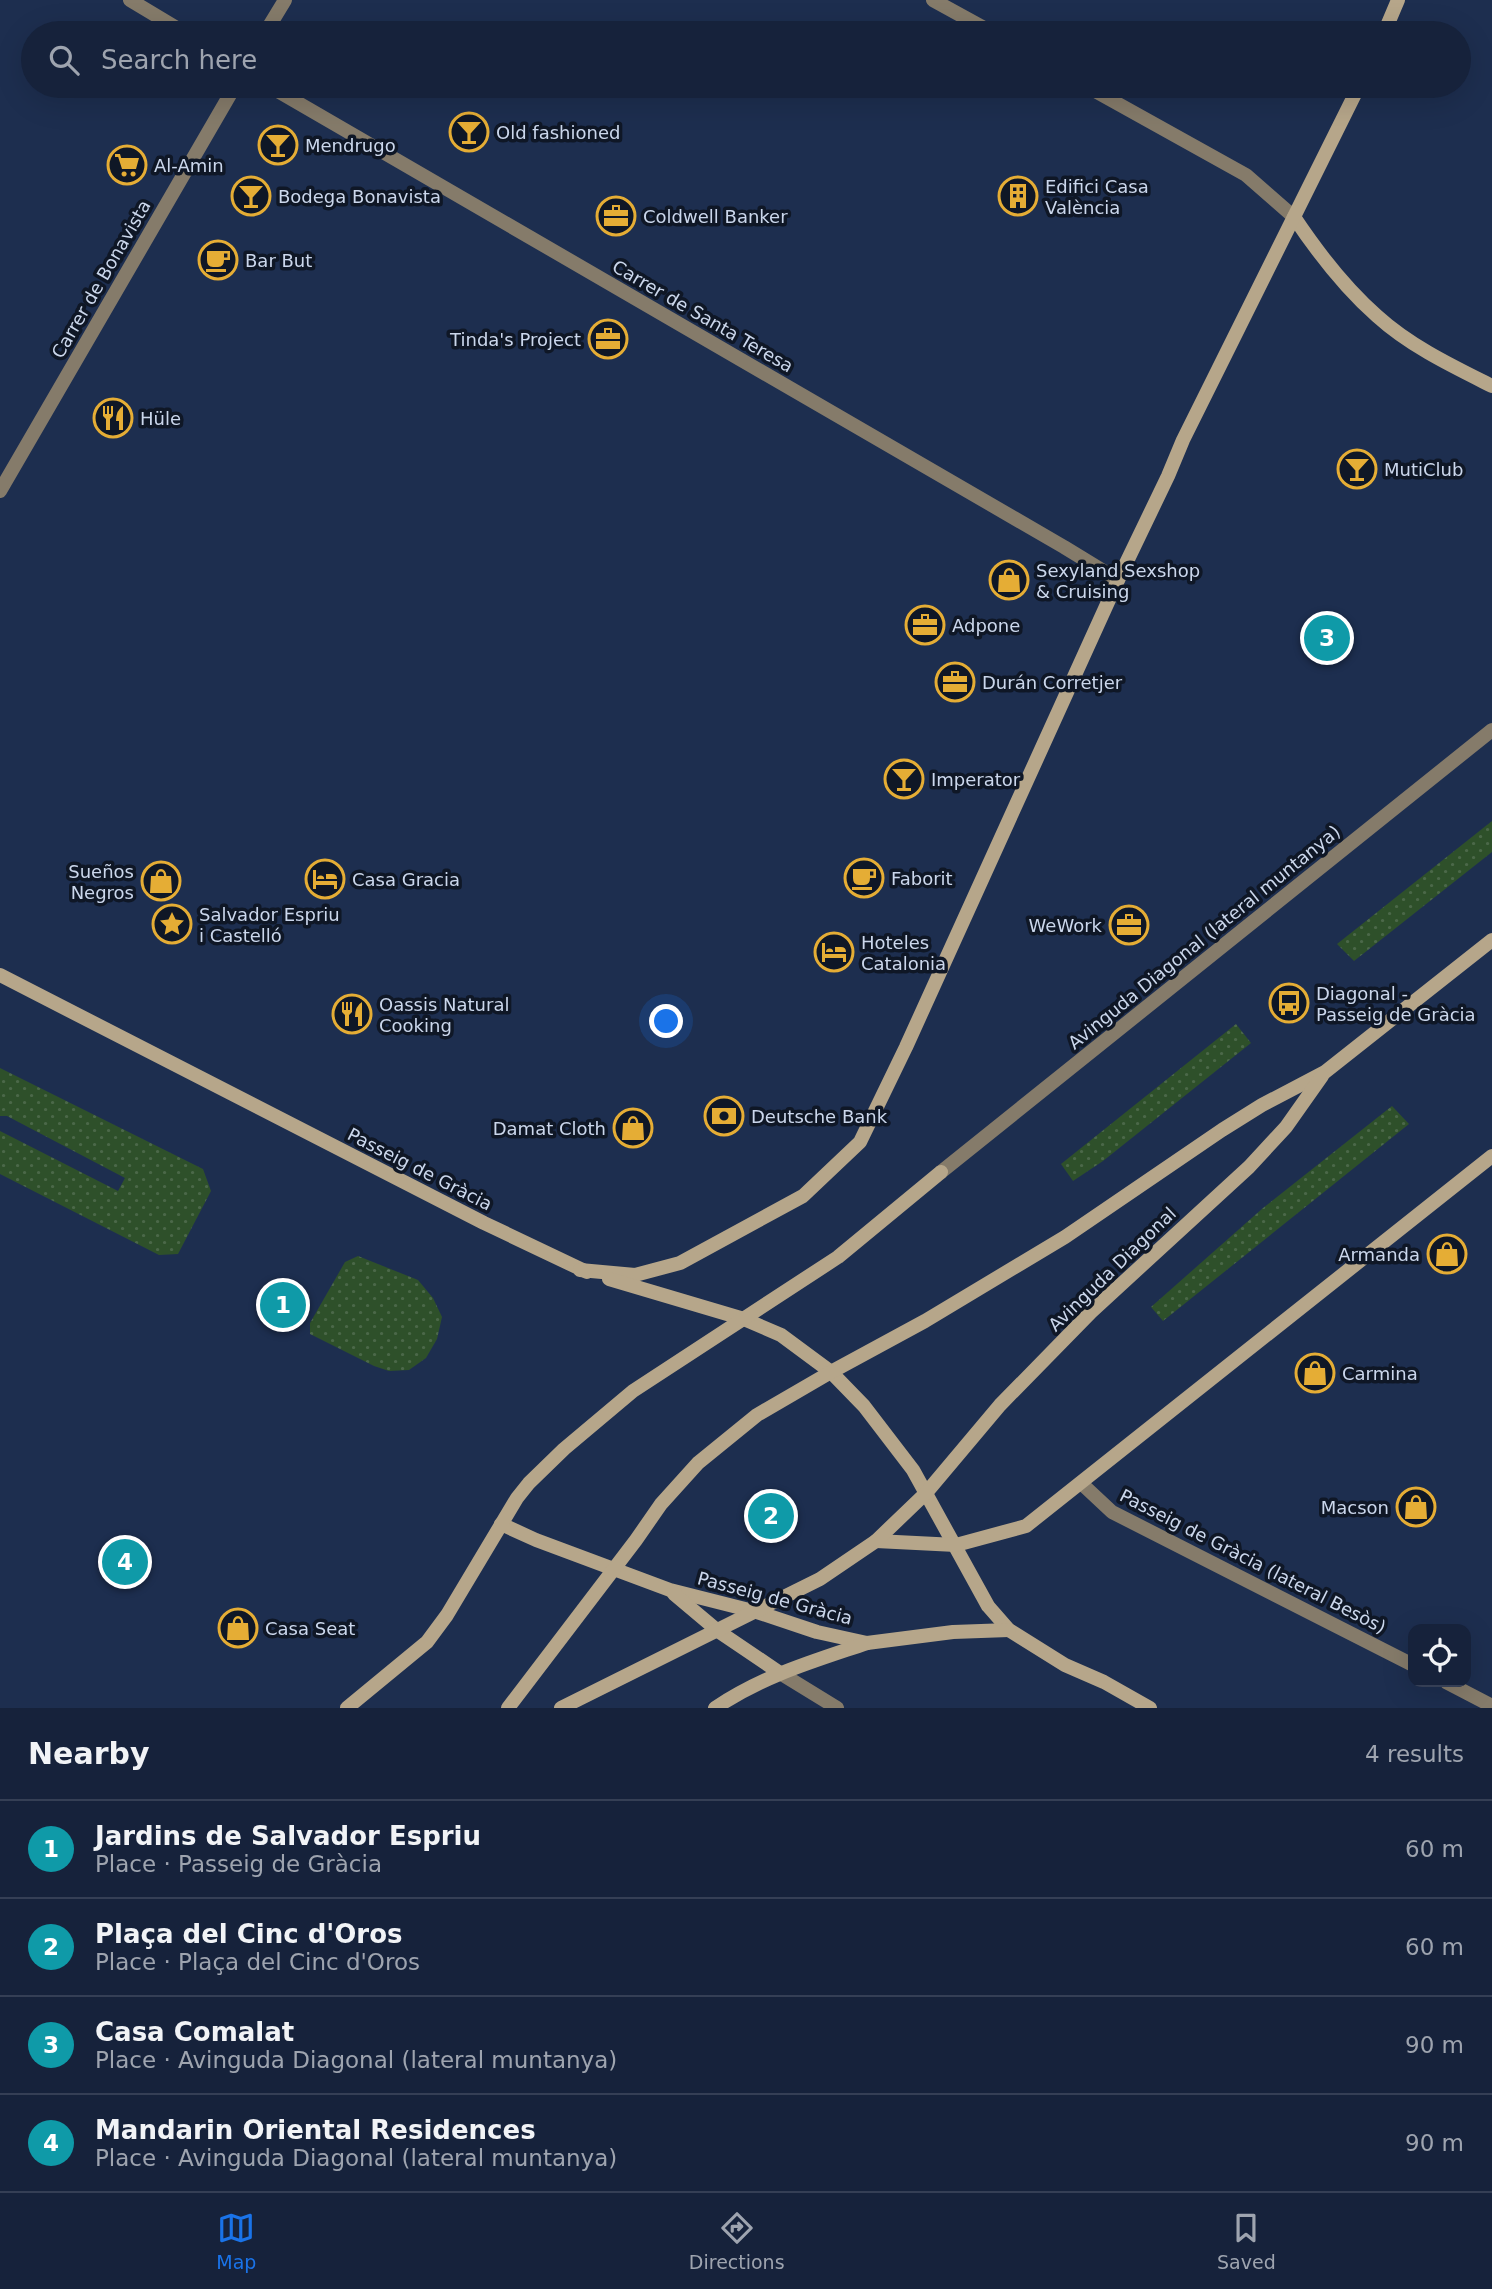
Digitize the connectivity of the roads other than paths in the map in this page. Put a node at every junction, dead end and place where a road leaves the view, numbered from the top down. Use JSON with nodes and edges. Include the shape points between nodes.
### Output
{"nodes":[{"id":1,"x":130,"y":0,"type":"edge"},
{"id":2,"x":285,"y":0,"type":"edge"},
{"id":3,"x":933,"y":0,"type":"edge"},
{"id":4,"x":1398,"y":0,"type":"edge"},
{"id":5,"x":166,"y":21,"type":"edge"},
{"id":6,"x":272,"y":21,"type":"edge"},
{"id":7,"x":971,"y":21,"type":"edge"},
{"id":8,"x":1389,"y":21,"type":"edge"},
{"id":9,"x":228,"y":98,"type":"edge"},
{"id":10,"x":290,"y":98,"type":"edge"},
{"id":11,"x":1108,"y":98,"type":"edge"},
{"id":12,"x":1353,"y":98,"type":"edge"},
{"id":13,"x":1294,"y":217,"type":"junction"},
{"id":14,"x":1492,"y":386,"type":"edge"},
{"id":15,"x":0,"y":491,"type":"edge"},
{"id":16,"x":1118,"y":580,"type":"junction"},
{"id":17,"x":1492,"y":730,"type":"edge"},
{"id":18,"x":1492,"y":940,"type":"edge"},
{"id":19,"x":0,"y":975,"type":"edge"},
{"id":20,"x":1325,"y":1072,"type":"junction"},
{"id":21,"x":1492,"y":1156,"type":"edge"},
{"id":22,"x":580,"y":1270,"type":"junction"},
{"id":23,"x":744,"y":1319,"type":"junction"},
{"id":24,"x":831,"y":1372,"type":"junction"},
{"id":25,"x":1081,"y":1483,"type":"junction"},
{"id":26,"x":926,"y":1493,"type":"junction"},
{"id":27,"x":501,"y":1524,"type":"junction"},
{"id":28,"x":876,"y":1541,"type":"junction"},
{"id":29,"x":956,"y":1545,"type":"junction"},
{"id":30,"x":613,"y":1570,"type":"junction"},
{"id":31,"x":670,"y":1590,"type":"junction"},
{"id":32,"x":757,"y":1612,"type":"junction"},
{"id":33,"x":1009,"y":1630,"type":"junction"},
{"id":34,"x":718,"y":1631,"type":"junction"},
{"id":35,"x":867,"y":1643,"type":"junction"},
{"id":36,"x":1408,"y":1662,"type":"edge"},
{"id":37,"x":779,"y":1672,"type":"junction"},
{"id":38,"x":1456,"y":1687,"type":"edge"},
{"id":39,"x":1492,"y":1706,"type":"edge"},
{"id":40,"x":347,"y":1708,"type":"edge"},
{"id":41,"x":508,"y":1708,"type":"edge"},
{"id":42,"x":561,"y":1708,"type":"edge"},
{"id":43,"x":715,"y":1708,"type":"edge"},
{"id":44,"x":837,"y":1708,"type":"edge"},
{"id":45,"x":1150,"y":1708,"type":"edge"}],
"edges":[{"from":1,"to":5,"type":"street"},
{"from":2,"to":6,"type":"street"},
{"from":3,"to":7,"type":"street"},
{"from":4,"to":8,"type":"street"},
{"from":9,"to":15,"type":"street","name":"Carrer de Bonavista"},
{"from":10,"to":16,"type":"street","name":"Carrer de Santa Teresa"},
{"from":11,"to":13,"type":"street","via":[[1246,175]]},
{"from":12,"to":13,"type":"street"},
{"from":13,"to":14,"type":"street","via":[[1331,269],[1378,317],[1434,356]]},
{"from":13,"to":16,"type":"street"},
{"from":16,"to":22,"type":"street","via":[[860,1142],[803,1196],[680,1263],[635,1275]]},
{"from":17,"to":23,"type":"street","name":"Avinguda Diagonal (lateral muntanya)","via":[[838,1256]]},
{"from":18,"to":20,"type":"street","name":"Avinguda Diagonal"},
{"from":19,"to":22,"type":"street","name":"Passeig de Gràcia"},
{"from":20,"to":24,"type":"street","name":"Avinguda Diagonal","via":[[1222,1130],[1065,1237]]},
{"from":20,"to":26,"type":"street","name":"Avinguda Diagonal","via":[[1286,1127],[1249,1167],[1091,1312],[1000,1405]]},
{"from":21,"to":25,"type":"street"},
{"from":22,"to":23,"type":"street","name":"Passeig de Gràcia"},
{"from":23,"to":24,"type":"street","name":"Passeig de Gràcia","via":[[781,1335]]},
{"from":23,"to":27,"type":"street","via":[[633,1391],[564,1449],[528,1483]]},
{"from":24,"to":26,"type":"street","name":"Passeig de Gràcia","via":[[890,1438]]},
{"from":24,"to":30,"type":"street","name":"Avinguda Diagonal","via":[[757,1415],[698,1463]]},
{"from":25,"to":29,"type":"street","via":[[1027,1526]]},
{"from":25,"to":36,"type":"street","name":"Passeig de Gràcia (lateral Besòs)","via":[[1112,1512]]},
{"from":26,"to":28,"type":"street","name":"Avinguda Diagonal"},
{"from":26,"to":29,"type":"street"},
{"from":27,"to":30,"type":"street","name":"Passeig de Gràcia"},
{"from":27,"to":40,"type":"street","via":[[427,1642]]},
{"from":28,"to":29,"type":"street"},
{"from":28,"to":32,"type":"street","name":"Avinguda Diagonal","via":[[820,1579]]},
{"from":29,"to":33,"type":"street","via":[[988,1606]]},
{"from":30,"to":31,"type":"street","name":"Passeig de Gràcia"},
{"from":30,"to":41,"type":"street","name":"Avinguda Diagonal"},
{"from":31,"to":32,"type":"street","name":"Passeig de Gràcia"},
{"from":31,"to":34,"type":"street"},
{"from":32,"to":34,"type":"street","name":"Avinguda Diagonal"},
{"from":32,"to":35,"type":"street","name":"Passeig de Gràcia"},
{"from":33,"to":35,"type":"street","name":"Passeig de Gràcia"},
{"from":33,"to":45,"type":"street","via":[[1065,1665]]},
{"from":34,"to":37,"type":"street"},
{"from":34,"to":42,"type":"street","name":"Avinguda Diagonal"},
{"from":35,"to":37,"type":"street"},
{"from":37,"to":43,"type":"street"},
{"from":37,"to":44,"type":"street"},
{"from":38,"to":39,"type":"street"}]}
